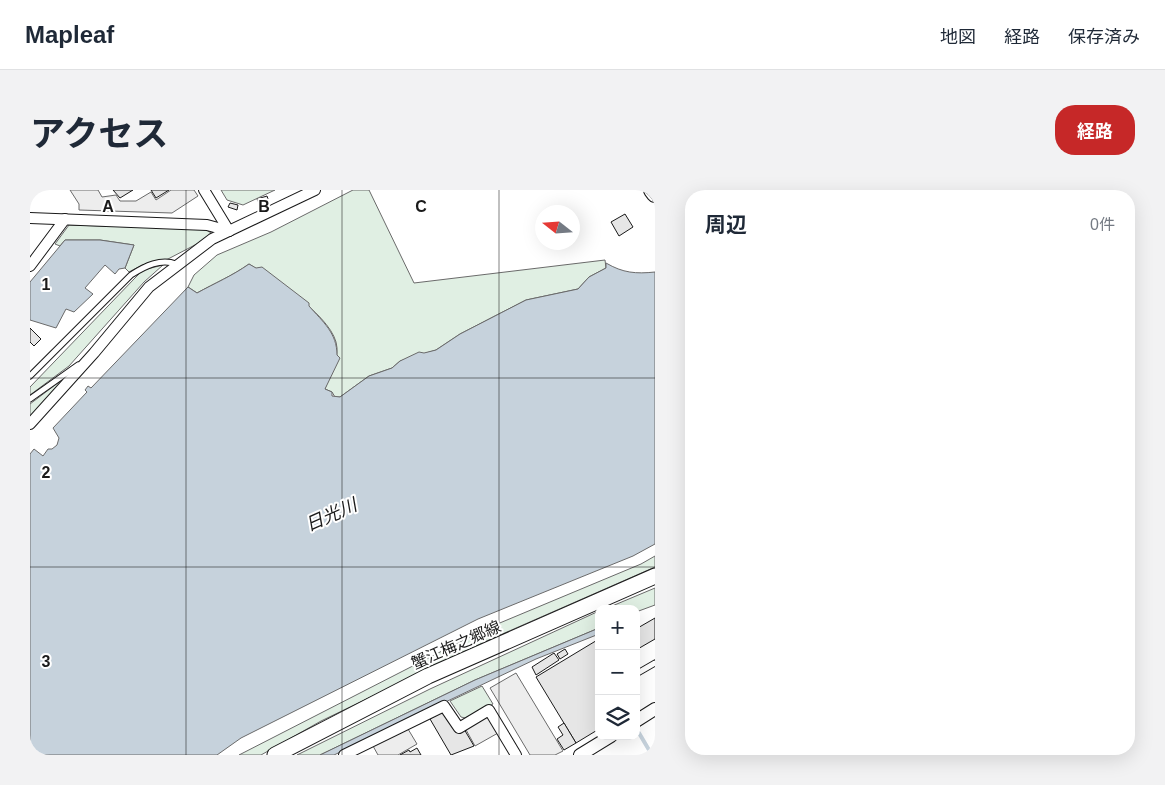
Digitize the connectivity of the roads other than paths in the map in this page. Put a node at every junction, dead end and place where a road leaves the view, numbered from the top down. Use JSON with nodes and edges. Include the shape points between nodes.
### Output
{"nodes":[{"id":1,"x":204,"y":190,"type":"edge"},
{"id":2,"x":315,"y":190,"type":"edge"},
{"id":3,"x":652,"y":190,"type":"edge"},
{"id":4,"x":655,"y":194,"type":"edge"},
{"id":5,"x":30,"y":218,"type":"edge"},
{"id":6,"x":65,"y":219,"type":"junction"},
{"id":7,"x":229,"y":231,"type":"junction"},
{"id":8,"x":176,"y":264,"type":"junction"},
{"id":9,"x":30,"y":266,"type":"edge"},
{"id":10,"x":94,"y":353,"type":"junction"},
{"id":11,"x":30,"y":376,"type":"edge"},
{"id":12,"x":30,"y":399,"type":"edge"},
{"id":13,"x":30,"y":424,"type":"edge"},
{"id":14,"x":655,"y":576,"type":"edge"},
{"id":15,"x":655,"y":663,"type":"edge"},
{"id":16,"x":640,"y":672,"type":"edge"},
{"id":17,"x":655,"y":709,"type":"edge"},
{"id":18,"x":640,"y":718,"type":"edge"},
{"id":19,"x":604,"y":740,"type":"edge"},
{"id":20,"x":275,"y":755,"type":"edge"},
{"id":21,"x":344,"y":755,"type":"edge"},
{"id":22,"x":516,"y":755,"type":"edge"},
{"id":23,"x":580,"y":755,"type":"edge"}],
"edges":[{"from":1,"to":7,"type":"street"},
{"from":2,"to":7,"type":"street"},
{"from":3,"to":4,"type":"main road"},
{"from":5,"to":6,"type":"street"},
{"from":6,"to":7,"type":"street","via":[[207,225]]},
{"from":6,"to":9,"type":"street"},
{"from":7,"to":8,"type":"street"},
{"from":8,"to":10,"type":"street","via":[[149,286]]},
{"from":8,"to":11,"type":"lane","via":[[167,261],[144,267],[131,275]]},
{"from":10,"to":12,"type":"lane"},
{"from":10,"to":13,"type":"street"},
{"from":14,"to":20,"type":"main road","name":"蟹江梅之郷線","via":[[428,676]]},
{"from":15,"to":16,"type":"lane"},
{"from":17,"to":18,"type":"street"},
{"from":19,"to":23,"type":"street"},
{"from":21,"to":22,"type":"street","via":[[444,706],[459,728],[489,710]]}]}
